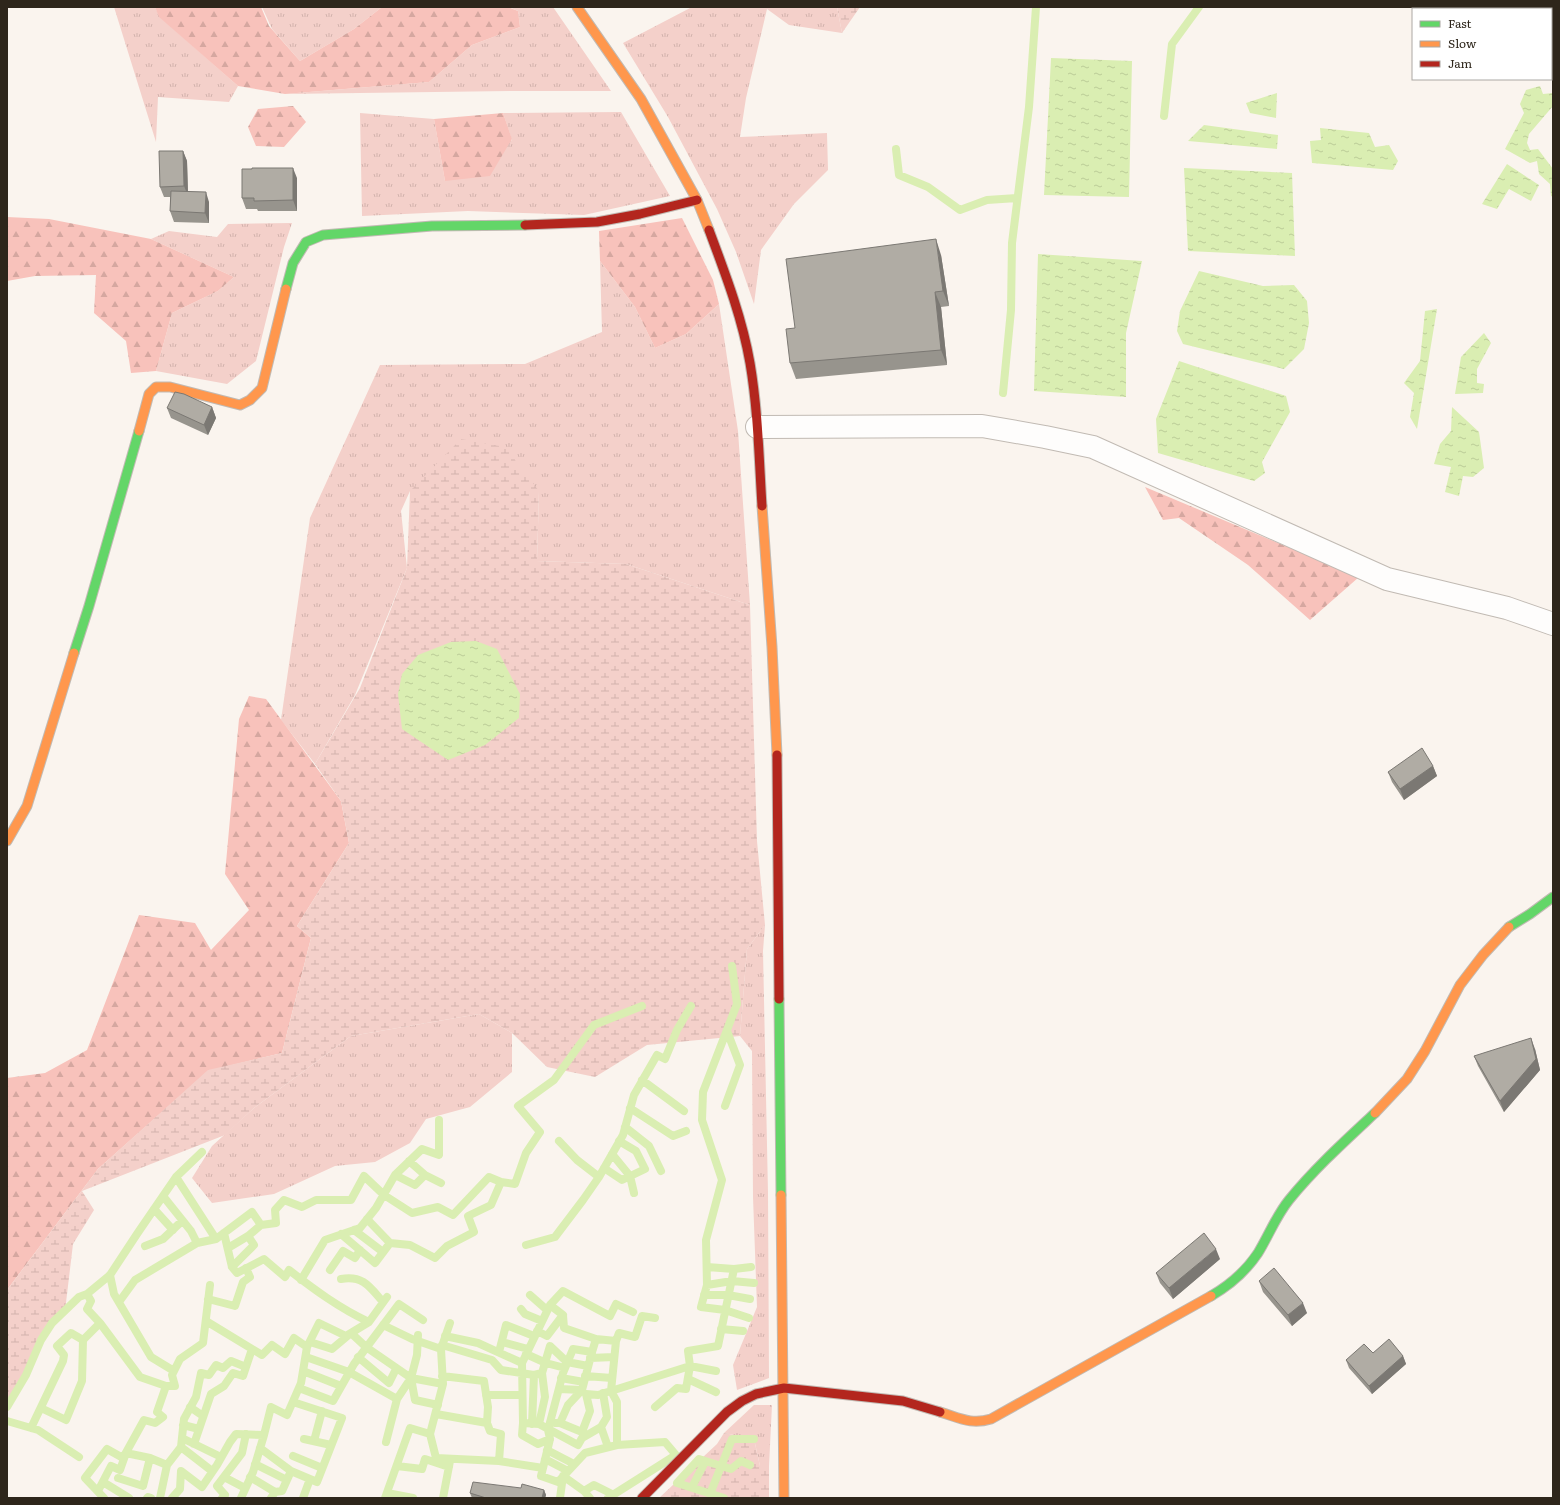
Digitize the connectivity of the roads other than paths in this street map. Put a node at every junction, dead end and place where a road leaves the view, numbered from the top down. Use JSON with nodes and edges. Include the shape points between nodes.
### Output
{"nodes":[{"id":1,"x":577,"y":7,"type":"edge"},
{"id":2,"x":696,"y":200,"type":"junction"},
{"id":3,"x":757,"y":427,"type":"junction"},
{"id":4,"x":1553,"y":624,"type":"edge"},
{"id":5,"x":7,"y":841,"type":"edge"},
{"id":6,"x":1553,"y":897,"type":"edge"},
{"id":7,"x":784,"y":1388,"type":"junction"},
{"id":8,"x":642,"y":1498,"type":"edge"},
{"id":9,"x":784,"y":1498,"type":"edge"}],
"edges":[{"from":1,"to":2,"type":"street","via":[[641,99]]},
{"from":2,"to":3,"type":"street","via":[[736,304],[750,363]]},
{"from":2,"to":5,"type":"street","via":[[597,222],[432,226],[323,235],[306,242],[294,263],[262,388],[250,400],[240,405],[170,387],[156,387],[148,394],[89,606],[27,806]]},
{"from":3,"to":4,"type":"street","via":[[982,426],[1093,447],[1387,579],[1507,608]]},
{"from":3,"to":7,"type":"street","via":[[777,754]]},
{"from":6,"to":7,"type":"street","via":[[1507,928],[1483,955],[1460,985],[1407,1079],[1290,1198],[1279,1212],[1258,1253],[1238,1278],[1221,1290],[990,1419],[980,1422],[972,1422],[903,1401]]},
{"from":7,"to":8,"type":"street","via":[[756,1394],[727,1412]]},
{"from":7,"to":9,"type":"street"}]}
